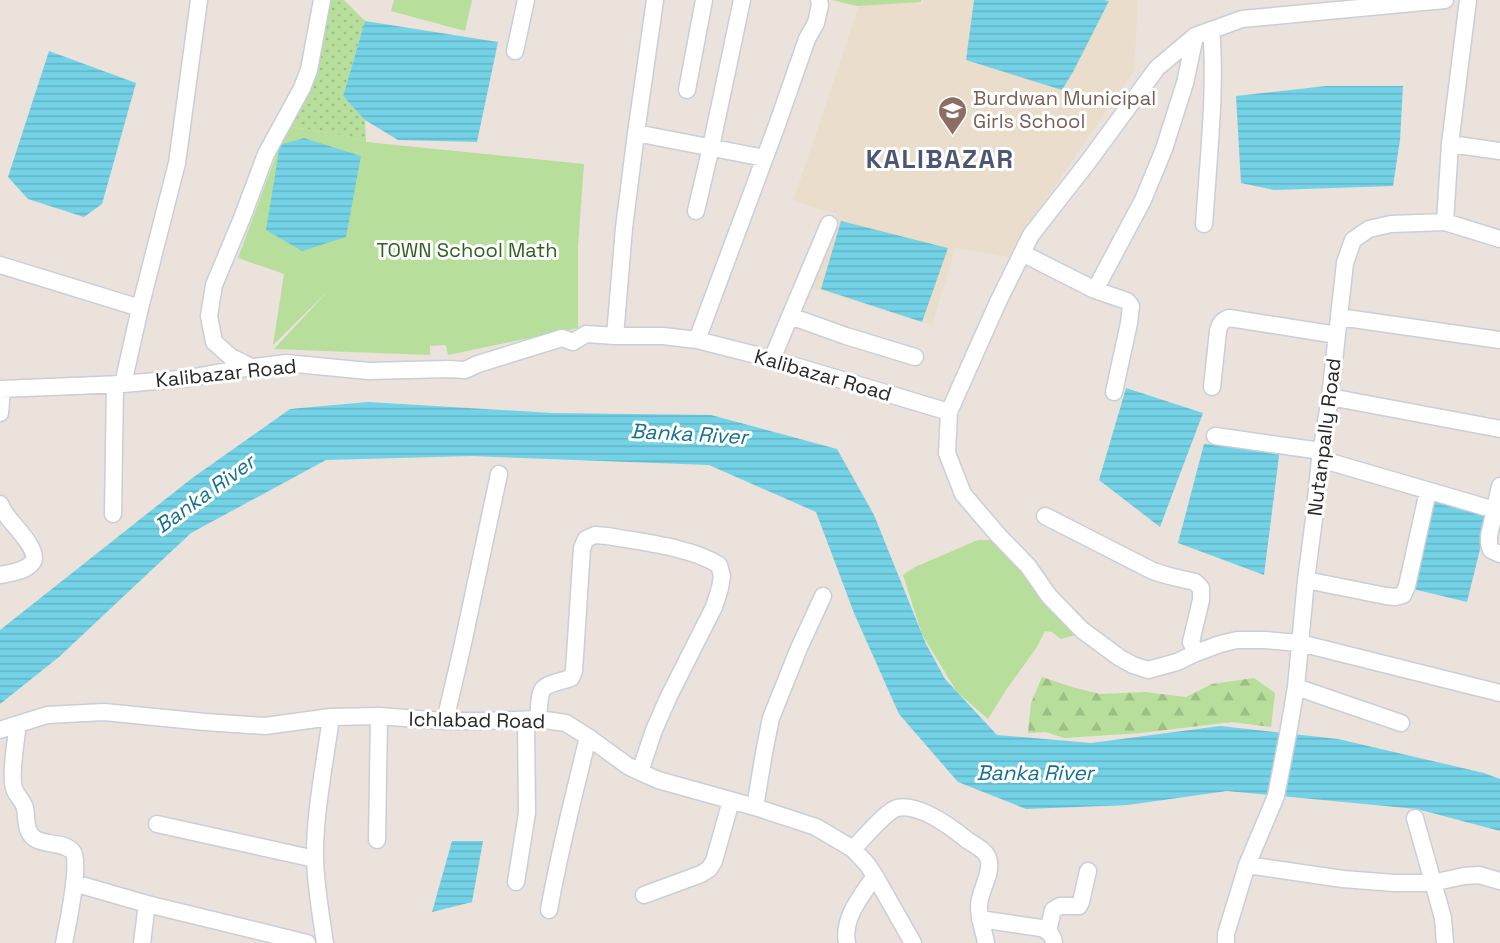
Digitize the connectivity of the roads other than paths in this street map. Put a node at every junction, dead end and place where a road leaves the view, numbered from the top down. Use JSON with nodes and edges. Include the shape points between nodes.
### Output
{"nodes":[{"id":1,"x":199,"y":0,"type":"edge"},
{"id":2,"x":322,"y":0,"type":"edge"},
{"id":3,"x":526,"y":0,"type":"edge"},
{"id":4,"x":655,"y":0,"type":"edge"},
{"id":5,"x":704,"y":0,"type":"edge"},
{"id":6,"x":742,"y":0,"type":"edge"},
{"id":7,"x":819,"y":0,"type":"edge"},
{"id":8,"x":1445,"y":0,"type":"edge"},
{"id":9,"x":1468,"y":0,"type":"edge"},
{"id":10,"x":1340,"y":4,"type":"edge"},
{"id":11,"x":1203,"y":33,"type":"junction"},
{"id":12,"x":515,"y":51,"type":"dead end"},
{"id":13,"x":687,"y":90,"type":"dead end"},
{"id":14,"x":636,"y":133,"type":"junction"},
{"id":15,"x":1450,"y":144,"type":"junction"},
{"id":16,"x":711,"y":147,"type":"junction"},
{"id":17,"x":1500,"y":151,"type":"edge"},
{"id":18,"x":764,"y":158,"type":"junction"},
{"id":19,"x":696,"y":211,"type":"dead end"},
{"id":20,"x":1445,"y":222,"type":"junction"},
{"id":21,"x":829,"y":224,"type":"dead end"},
{"id":22,"x":1204,"y":224,"type":"dead end"},
{"id":23,"x":1500,"y":239,"type":"edge"},
{"id":24,"x":1022,"y":253,"type":"junction"},
{"id":25,"x":0,"y":265,"type":"edge"},
{"id":26,"x":1095,"y":290,"type":"junction"},
{"id":27,"x":140,"y":308,"type":"junction"},
{"id":28,"x":790,"y":316,"type":"junction"},
{"id":29,"x":1339,"y":317,"type":"junction"},
{"id":30,"x":1337,"y":335,"type":"junction"},
{"id":31,"x":615,"y":336,"type":"junction"},
{"id":32,"x":697,"y":340,"type":"junction"},
{"id":33,"x":1500,"y":340,"type":"edge"},
{"id":34,"x":915,"y":357,"type":"dead end"},
{"id":35,"x":772,"y":359,"type":"junction"},
{"id":36,"x":251,"y":367,"type":"junction"},
{"id":37,"x":119,"y":384,"type":"junction"},
{"id":38,"x":1212,"y":387,"type":"dead end"},
{"id":39,"x":1,"y":389,"type":"edge"},
{"id":40,"x":1114,"y":392,"type":"dead end"},
{"id":41,"x":1330,"y":397,"type":"junction"},
{"id":42,"x":949,"y":412,"type":"junction"},
{"id":43,"x":0,"y":413,"type":"edge"},
{"id":44,"x":1500,"y":429,"type":"edge"},
{"id":45,"x":1215,"y":436,"type":"dead end"},
{"id":46,"x":1321,"y":455,"type":"junction"},
{"id":47,"x":499,"y":474,"type":"dead end"},
{"id":48,"x":1500,"y":486,"type":"edge"},
{"id":49,"x":1428,"y":491,"type":"junction"},
{"id":50,"x":0,"y":504,"type":"edge"},
{"id":51,"x":1495,"y":510,"type":"junction"},
{"id":52,"x":113,"y":514,"type":"dead end"},
{"id":53,"x":1045,"y":516,"type":"dead end"},
{"id":54,"x":1500,"y":554,"type":"edge"},
{"id":55,"x":0,"y":575,"type":"edge"},
{"id":56,"x":1306,"y":580,"type":"junction"},
{"id":57,"x":823,"y":596,"type":"dead end"},
{"id":58,"x":1300,"y":643,"type":"junction"},
{"id":59,"x":1196,"y":653,"type":"junction"},
{"id":60,"x":1296,"y":687,"type":"junction"},
{"id":61,"x":1500,"y":693,"type":"edge"},
{"id":62,"x":379,"y":716,"type":"junction"},
{"id":63,"x":331,"y":717,"type":"junction"},
{"id":64,"x":532,"y":719,"type":"junction"},
{"id":65,"x":445,"y":721,"type":"junction"},
{"id":66,"x":1401,"y":723,"type":"dead end"},
{"id":67,"x":18,"y":724,"type":"junction"},
{"id":68,"x":0,"y":730,"type":"edge"},
{"id":69,"x":588,"y":737,"type":"junction"},
{"id":70,"x":640,"y":772,"type":"junction"},
{"id":71,"x":731,"y":801,"type":"junction"},
{"id":72,"x":755,"y":807,"type":"junction"},
{"id":73,"x":1414,"y":818,"type":"dead end"},
{"id":74,"x":157,"y":824,"type":"dead end"},
{"id":75,"x":377,"y":840,"type":"dead end"},
{"id":76,"x":853,"y":849,"type":"junction"},
{"id":77,"x":315,"y":860,"type":"junction"},
{"id":78,"x":1247,"y":865,"type":"junction"},
{"id":79,"x":1088,"y":871,"type":"dead end"},
{"id":80,"x":874,"y":876,"type":"junction"},
{"id":81,"x":1500,"y":881,"type":"edge"},
{"id":82,"x":516,"y":882,"type":"dead end"},
{"id":83,"x":74,"y":883,"type":"junction"},
{"id":84,"x":1432,"y":883,"type":"junction"},
{"id":85,"x":644,"y":894,"type":"dead end"},
{"id":86,"x":147,"y":904,"type":"junction"},
{"id":87,"x":549,"y":910,"type":"dead end"},
{"id":88,"x":980,"y":919,"type":"junction"},
{"id":89,"x":1051,"y":937,"type":"edge"},
{"id":90,"x":260,"y":938,"type":"edge"},
{"id":91,"x":64,"y":943,"type":"edge"},
{"id":92,"x":142,"y":943,"type":"edge"},
{"id":93,"x":308,"y":943,"type":"edge"},
{"id":94,"x":325,"y":943,"type":"edge"},
{"id":95,"x":847,"y":943,"type":"edge"},
{"id":96,"x":913,"y":943,"type":"edge"},
{"id":97,"x":986,"y":943,"type":"edge"},
{"id":98,"x":1226,"y":943,"type":"edge"},
{"id":99,"x":1445,"y":943,"type":"edge"}],
"edges":[{"from":1,"to":27,"type":"street","via":[[177,163]]},
{"from":2,"to":36,"type":"street","via":[[309,70],[266,154],[214,285],[209,316],[214,342]]},
{"from":3,"to":12,"type":"street"},
{"from":4,"to":14,"type":"street"},
{"from":5,"to":13,"type":"street"},
{"from":6,"to":16,"type":"street"},
{"from":7,"to":18,"type":"street","via":[[816,23]]},
{"from":8,"to":10,"type":"street"},
{"from":9,"to":15,"type":"street"},
{"from":10,"to":11,"type":"street","via":[[1242,19]]},
{"from":11,"to":22,"type":"street","via":[[1214,52]]},
{"from":11,"to":24,"type":"street","via":[[1156,68],[1031,235]]},
{"from":11,"to":26,"type":"street","via":[[1143,200]]},
{"from":14,"to":16,"type":"street"},
{"from":14,"to":31,"type":"street"},
{"from":15,"to":17,"type":"street"},
{"from":15,"to":20,"type":"street"},
{"from":16,"to":18,"type":"street"},
{"from":16,"to":19,"type":"street"},
{"from":18,"to":32,"type":"street"},
{"from":20,"to":23,"type":"street","name":"Nutanpally Road"},
{"from":20,"to":29,"type":"street","name":"Nutanpally Road","via":[[1390,224],[1369,229],[1353,240],[1344,262]]},
{"from":21,"to":28,"type":"street"},
{"from":24,"to":26,"type":"street"},
{"from":24,"to":42,"type":"street"},
{"from":25,"to":27,"type":"street"},
{"from":26,"to":40,"type":"street","via":[[1131,306]]},
{"from":27,"to":37,"type":"street"},
{"from":28,"to":34,"type":"street"},
{"from":28,"to":35,"type":"street"},
{"from":29,"to":30,"type":"street","name":"Nutanpally Road"},
{"from":29,"to":33,"type":"street"},
{"from":30,"to":38,"type":"street","via":[[1224,320],[1218,331]]},
{"from":30,"to":41,"type":"street","name":"Nutanpally Road"},
{"from":31,"to":32,"type":"street","name":"Kalibazar Road"},
{"from":31,"to":36,"type":"street","name":"Kalibazar Road","via":[[586,334],[573,342],[562,338],[465,370],[368,371],[286,363]]},
{"from":32,"to":35,"type":"street","name":"Kalibazar Road"},
{"from":35,"to":42,"type":"street","name":"Kalibazar Road"},
{"from":36,"to":37,"type":"street","name":"Kalibazar Road"},
{"from":37,"to":39,"type":"street","name":"Kalibazar Road"},
{"from":37,"to":52,"type":"street"},
{"from":39,"to":43,"type":"street"},
{"from":41,"to":44,"type":"street"},
{"from":41,"to":46,"type":"street","name":"Nutanpally Road"},
{"from":42,"to":59,"type":"street","via":[[947,453],[963,494],[1082,630],[1120,658],[1148,670]]},
{"from":45,"to":46,"type":"street"},
{"from":46,"to":49,"type":"street"},
{"from":46,"to":56,"type":"street","name":"Nutanpally Road"},
{"from":47,"to":65,"type":"street"},
{"from":48,"to":51,"type":"street"},
{"from":49,"to":51,"type":"street"},
{"from":49,"to":56,"type":"street","via":[[1403,595],[1386,597]]},
{"from":50,"to":55,"type":"street","via":[[34,556],[34,561],[19,571]]},
{"from":51,"to":54,"type":"street","via":[[1489,544],[1491,550]]},
{"from":53,"to":59,"type":"street","via":[[1153,571],[1195,582],[1201,588],[1191,642]]},
{"from":56,"to":58,"type":"street","name":"Nutanpally Road"},
{"from":57,"to":72,"type":"street","via":[[771,718]]},
{"from":58,"to":59,"type":"street","via":[[1237,640]]},
{"from":58,"to":60,"type":"street","name":"Nutanpally Road"},
{"from":58,"to":61,"type":"street"},
{"from":60,"to":66,"type":"street"},
{"from":60,"to":78,"type":"street","name":"Nutanpally Road","via":[[1276,796]]},
{"from":62,"to":63,"type":"street","name":"Ichlabad Road"},
{"from":62,"to":65,"type":"street","name":"Ichlabad Road"},
{"from":62,"to":75,"type":"street"},
{"from":63,"to":67,"type":"street","name":"Ichlabad Road","via":[[265,726],[104,711],[47,715]]},
{"from":63,"to":77,"type":"street"},
{"from":64,"to":65,"type":"street","name":"Ichlabad Road"},
{"from":64,"to":69,"type":"street","name":"Ichlabad Road","via":[[566,723]]},
{"from":64,"to":70,"type":"street","via":[[543,687],[571,678],[574,671],[582,548],[586,539],[607,536],[709,559],[719,565],[722,576],[714,607],[669,696]]},
{"from":64,"to":82,"type":"street","via":[[526,813]]},
{"from":67,"to":68,"type":"street","name":"Ichlabad Road"},
{"from":67,"to":83,"type":"street","via":[[14,791],[24,805],[31,836],[73,852]]},
{"from":69,"to":70,"type":"street","name":"Ichlabad Road"},
{"from":69,"to":87,"type":"street"},
{"from":70,"to":71,"type":"street","name":"Ichlabad Road"},
{"from":71,"to":72,"type":"street","name":"Ichlabad Road"},
{"from":71,"to":85,"type":"street","via":[[709,869]]},
{"from":72,"to":76,"type":"street","name":"Ichlabad Road","via":[[816,827]]},
{"from":73,"to":84,"type":"street"},
{"from":74,"to":77,"type":"street"},
{"from":76,"to":80,"type":"street","name":"Ichlabad Road"},
{"from":76,"to":88,"type":"street","via":[[898,808],[929,815],[987,854],[989,871],[980,896]]},
{"from":77,"to":94,"type":"street"},
{"from":78,"to":84,"type":"street","via":[[1343,879]]},
{"from":78,"to":98,"type":"street","name":"Nutanpally Road"},
{"from":79,"to":89,"type":"street","via":[[1078,906],[1053,910]]},
{"from":80,"to":95,"type":"street","via":[[851,913]]},
{"from":80,"to":96,"type":"street","name":"Ichlabad Road"},
{"from":81,"to":84,"type":"street","via":[[1479,875]]},
{"from":83,"to":86,"type":"street"},
{"from":83,"to":91,"type":"street"},
{"from":84,"to":99,"type":"street","via":[[1443,918]]},
{"from":86,"to":90,"type":"street"},
{"from":86,"to":92,"type":"street"},
{"from":88,"to":89,"type":"street","via":[[1041,928]]},
{"from":88,"to":97,"type":"street"},
{"from":90,"to":93,"type":"street"}]}
